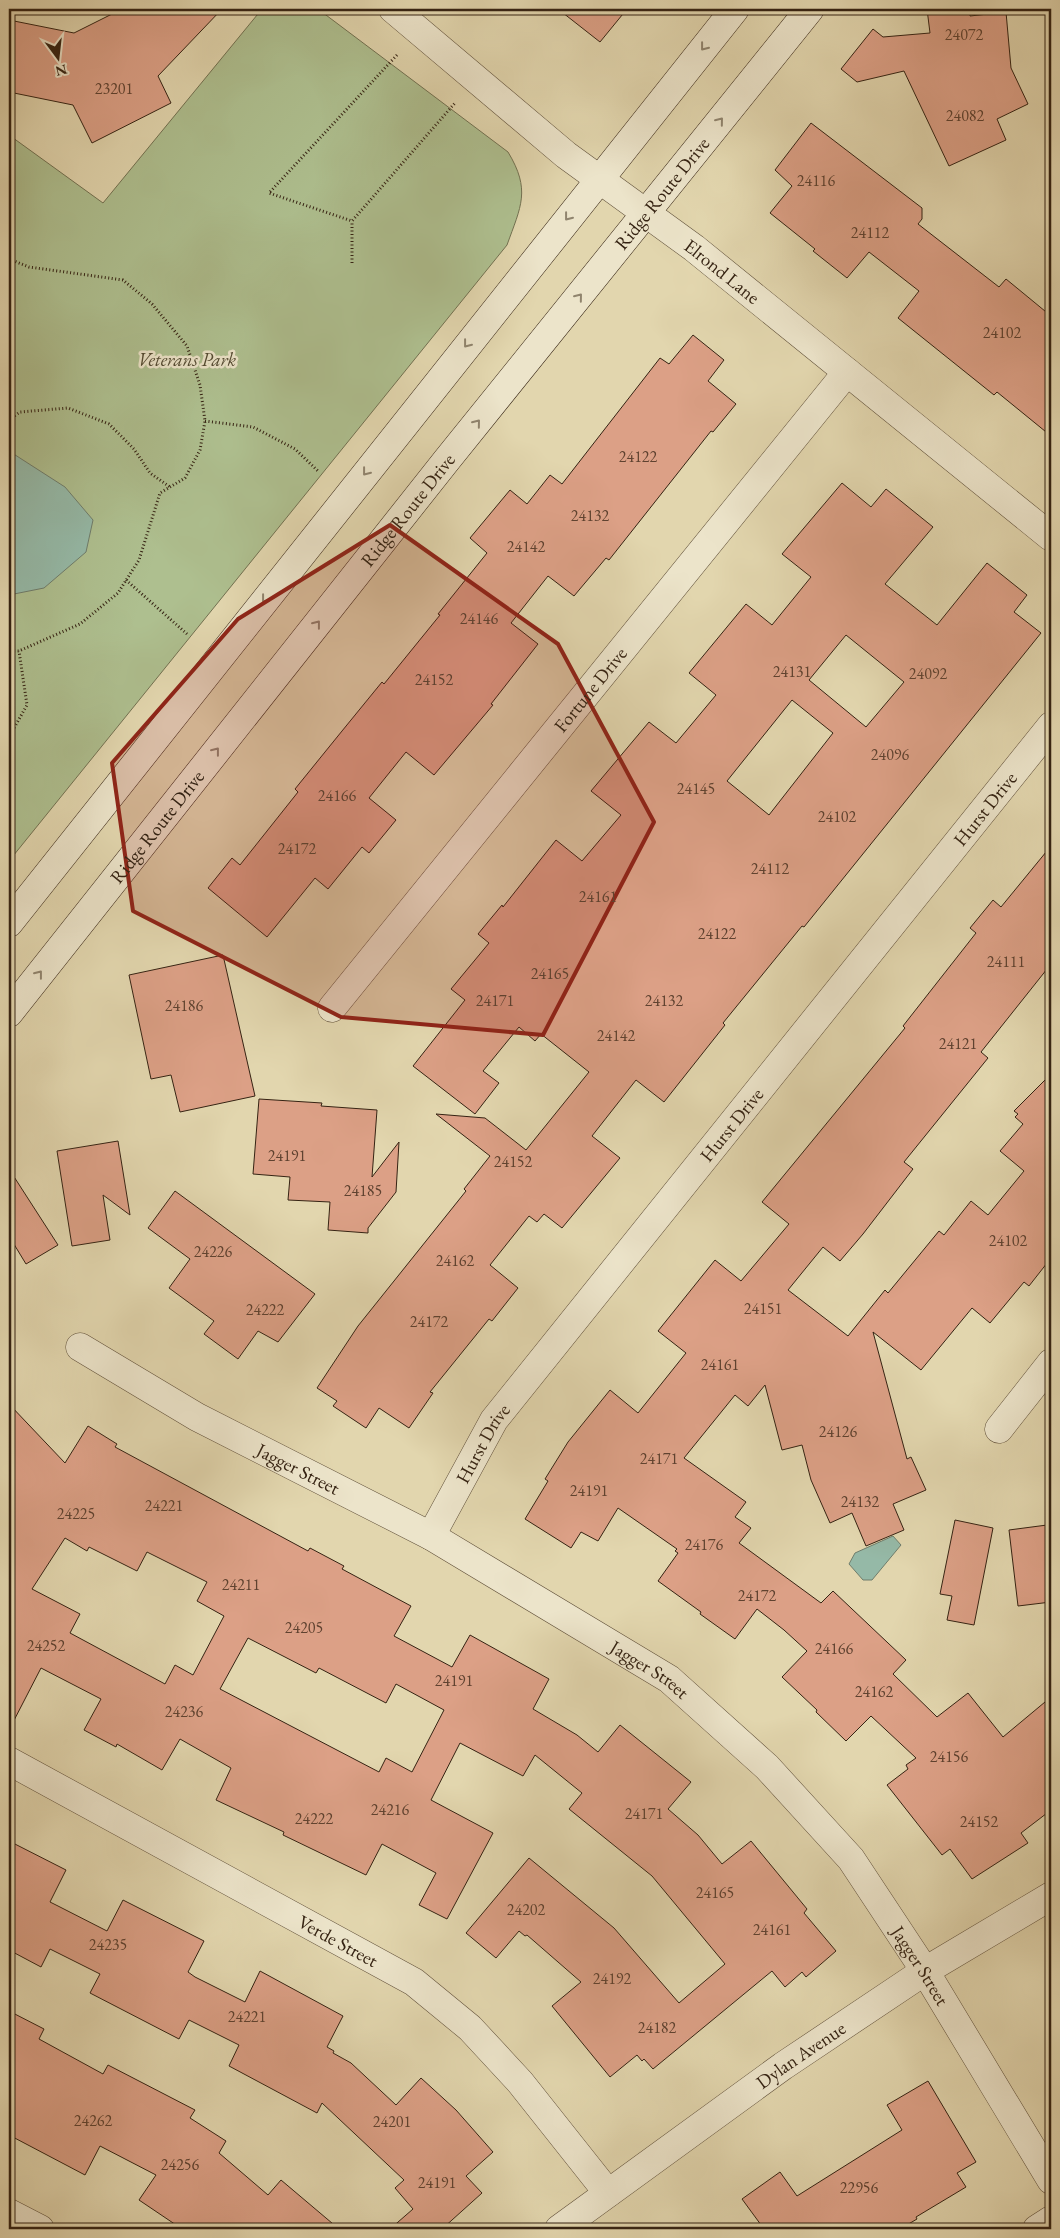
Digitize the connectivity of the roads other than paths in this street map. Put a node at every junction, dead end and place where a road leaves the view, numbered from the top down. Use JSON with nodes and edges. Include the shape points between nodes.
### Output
{"nodes":[{"id":1,"x":393,"y":9,"type":"edge"},
{"id":2,"x":735,"y":9,"type":"edge"},
{"id":3,"x":810,"y":9,"type":"edge"},
{"id":4,"x":598,"y":178,"type":"junction"},
{"id":5,"x":646,"y":213,"type":"junction"},
{"id":6,"x":847,"y":372,"type":"junction"},
{"id":7,"x":1051,"y":537,"type":"edge"},
{"id":8,"x":1051,"y":726,"type":"edge"},
{"id":9,"x":9,"y":923,"type":"edge"},
{"id":10,"x":332,"y":1008,"type":"dead end"},
{"id":11,"x":9,"y":1012,"type":"edge"},
{"id":12,"x":80,"y":1347,"type":"dead end"},
{"id":13,"x":1051,"y":1363,"type":"edge"},
{"id":14,"x":998,"y":1429,"type":"dead end"},
{"id":15,"x":431,"y":1536,"type":"junction"},
{"id":16,"x":9,"y":1762,"type":"edge"},
{"id":17,"x":1051,"y":1896,"type":"edge"},
{"id":18,"x":925,"y":1971,"type":"junction"},
{"id":19,"x":1051,"y":2180,"type":"edge"},
{"id":20,"x":608,"y":2193,"type":"junction"},
{"id":21,"x":9,"y":2213,"type":"edge"},
{"id":22,"x":1051,"y":2220,"type":"edge"},
{"id":23,"x":40,"y":2229,"type":"edge"},
{"id":24,"x":559,"y":2229,"type":"edge"},
{"id":25,"x":1037,"y":2229,"type":"edge"}],
"edges":[{"from":1,"to":4,"type":"street","name":"Elrond Lane","via":[[566,155]]},
{"from":2,"to":4,"type":"street","one_way":true},
{"from":5,"to":3,"type":"street","name":"Ridge Route Drive","one_way":true},
{"from":4,"to":5,"type":"street","name":"Elrond Lane"},
{"from":4,"to":9,"type":"street","one_way":true},
{"from":5,"to":6,"type":"street","name":"Elrond Lane"},
{"from":11,"to":5,"type":"street","name":"Ridge Route Drive","one_way":true},
{"from":6,"to":7,"type":"street","name":"Elrond Lane"},
{"from":6,"to":10,"type":"street","name":"Fortune Drive"},
{"from":8,"to":15,"type":"street","name":"Hurst Drive","via":[[494,1420]]},
{"from":12,"to":15,"type":"street","name":"Jagger Street","via":[[197,1417]]},
{"from":13,"to":14,"type":"street"},
{"from":15,"to":18,"type":"street","name":"Jagger Street","via":[[669,1679],[767,1767],[850,1859]]},
{"from":16,"to":20,"type":"street","name":"Verde Street","via":[[414,1982],[470,2028],[520,2082]]},
{"from":17,"to":18,"type":"street","name":"Dylan Avenue"},
{"from":18,"to":19,"type":"street","name":"Jagger Street"},
{"from":18,"to":20,"type":"street","name":"Dylan Avenue","via":[[783,2066]]},
{"from":20,"to":24,"type":"street","name":"Dylan Avenue"},
{"from":21,"to":23,"type":"street"},
{"from":22,"to":25,"type":"street"}]}
